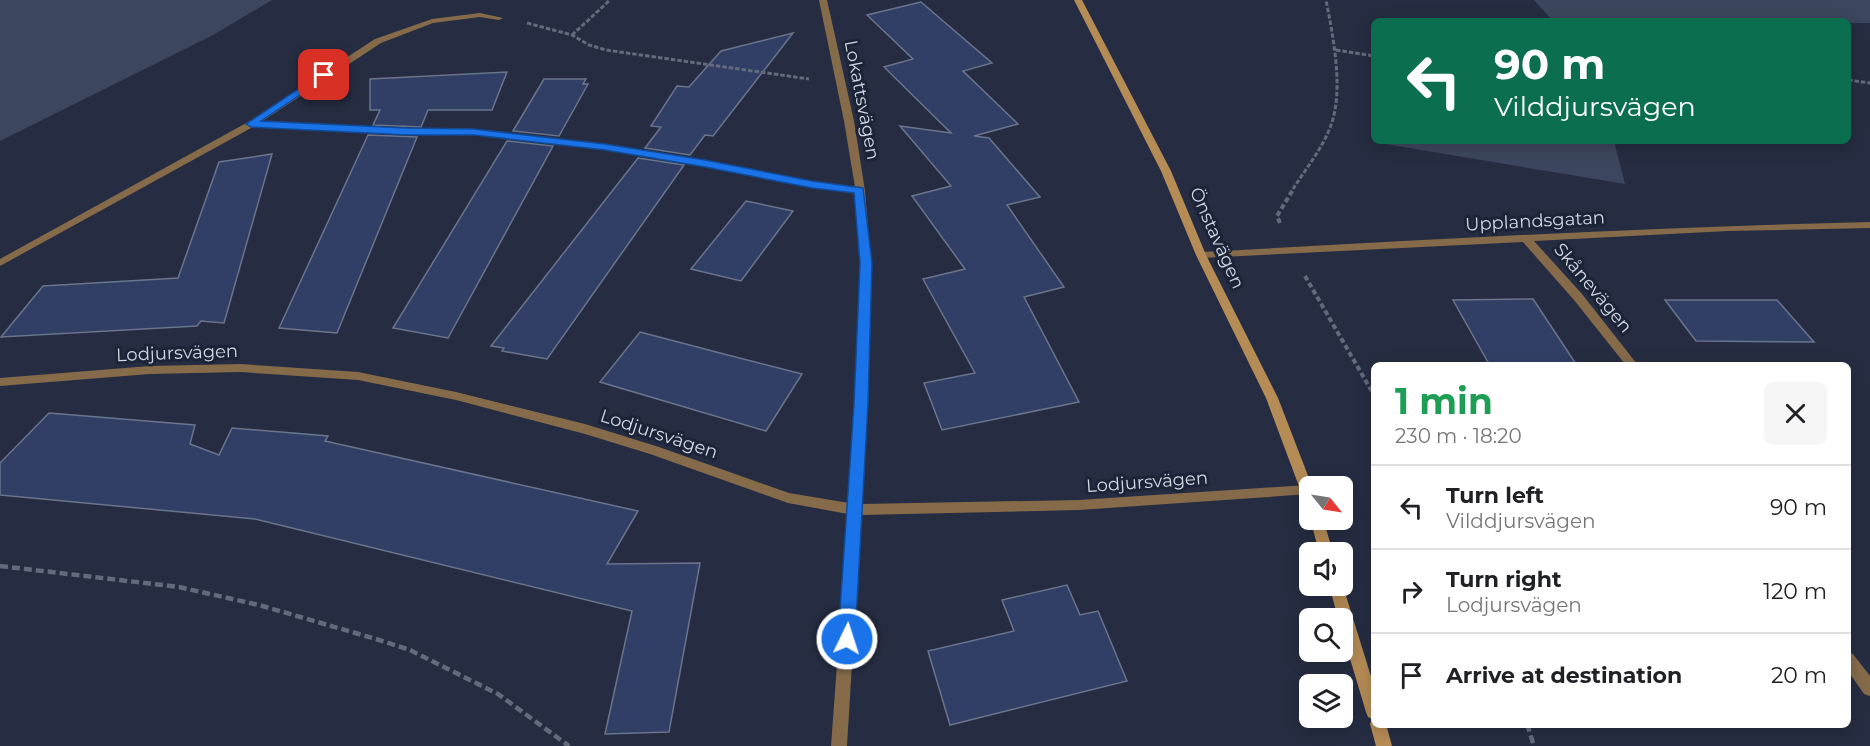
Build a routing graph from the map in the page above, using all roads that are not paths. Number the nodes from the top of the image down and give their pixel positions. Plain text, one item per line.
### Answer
1 (823, 0) edge
2 (1078, 0) edge
3 (499, 18) road end
4 (251, 124) junction
5 (860, 191) junction
6 (1870, 225) edge
7 (1524, 237) junction
8 (1201, 255) junction
9 (0, 263) edge
10 (1629, 362) edge
11 (0, 382) edge
12 (1301, 476) edge
13 (1299, 494) edge
14 (855, 510) junction
15 (1339, 596) edge
16 (1851, 663) edge
17 (1870, 689) edge
18 (1371, 702) edge
19 (1379, 728) edge
20 (839, 746) edge
21 (1384, 746) edge

1 - 5 street, Lokattsvägen
2 - 8 street, Önstavägen
3 - 4 street
4 - 5 street
4 - 9 street
5 - 14 street, Lokattsvägen
6 - 7 street, Upplandsgatan
7 - 8 street, Upplandsgatan
7 - 10 street, Skånevägen
8 - 12 street, Önstavägen
11 - 14 street, Lodjursvägen
13 - 14 street, Lodjursvägen
14 - 20 street, Lokattsvägen
15 - 18 street
16 - 17 street
19 - 21 street

